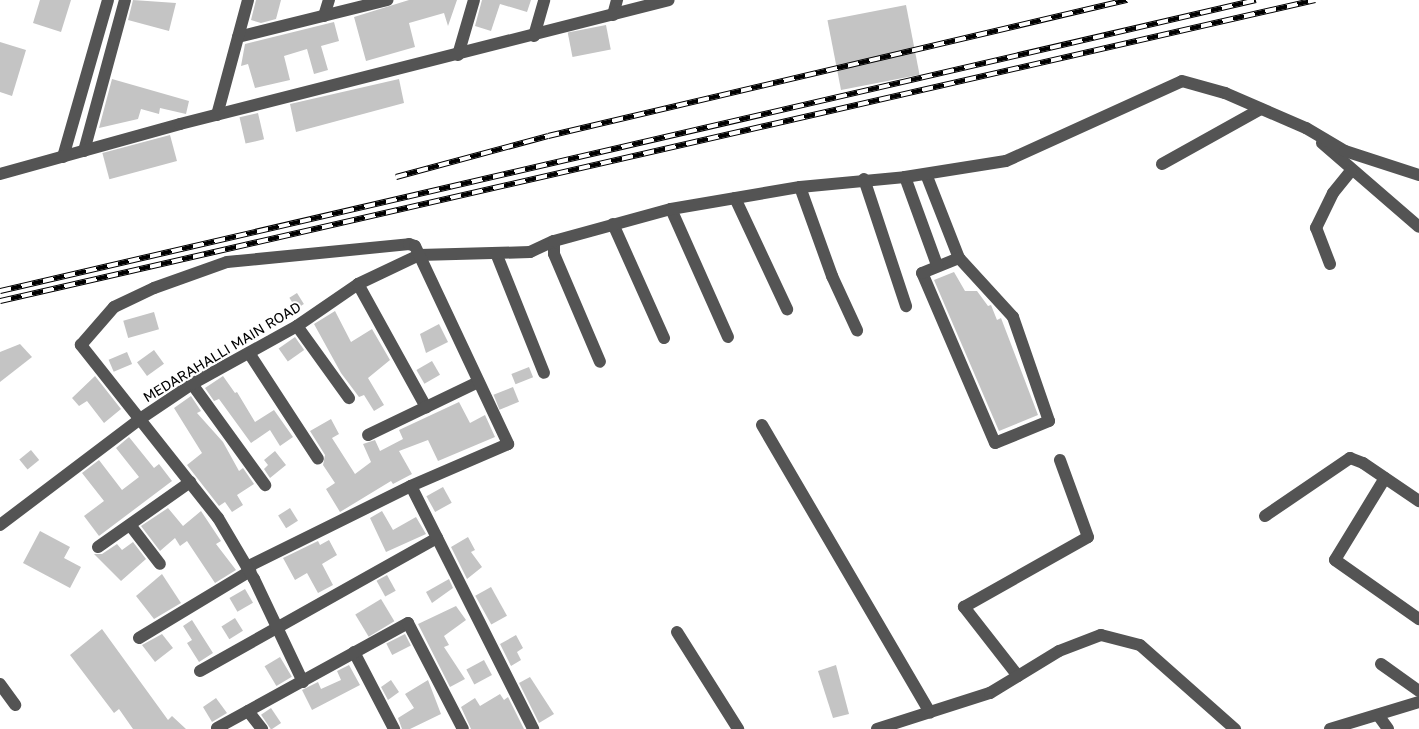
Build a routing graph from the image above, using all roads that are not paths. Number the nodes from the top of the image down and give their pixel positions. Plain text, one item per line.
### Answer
1 (108, 0) edge
2 (125, 0) edge
3 (248, 0) edge
4 (329, 0) edge
5 (387, 0) edge
6 (474, 0) edge
7 (544, 0) edge
8 (617, 0) edge
9 (669, 0) edge
10 (613, 15) junction
11 (324, 16) junction
12 (534, 36) junction
13 (238, 37) junction
14 (458, 55) junction
15 (1261, 109) junction
16 (217, 115) junction
17 (1306, 128) junction
18 (84, 151) junction
19 (63, 157) junction
20 (1162, 164) dead end
21 (1352, 171) junction
22 (0, 174) edge
23 (926, 174) junction
24 (1419, 175) edge
25 (905, 177) junction
26 (864, 179) junction
27 (800, 187) junction
28 (735, 198) junction
29 (671, 209) junction
30 (613, 224) junction
31 (1419, 226) edge
32 (554, 241) junction
33 (496, 253) junction
34 (419, 255) junction
35 (959, 258) junction
36 (1330, 264) dead end
37 (937, 265) junction
38 (358, 284) junction
39 (906, 306) dead end
40 (787, 309) dead end
41 (297, 326) junction
42 (857, 330) dead end
43 (728, 336) dead end
44 (664, 338) dead end
45 (249, 353) junction
46 (600, 362) dead end
47 (544, 373) dead end
48 (478, 382) junction
49 (192, 384) junction
50 (349, 398) dead end
51 (426, 407) junction
52 (140, 419) junction
53 (762, 425) dead end
54 (368, 435) dead end
55 (318, 459) dead end
56 (1060, 460) dead end
57 (1385, 478) junction
58 (190, 482) junction
59 (265, 485) dead end
60 (411, 486) junction
61 (1419, 501) edge
62 (1265, 516) dead end
63 (0, 525) edge
64 (130, 525) junction
65 (437, 538) junction
66 (98, 547) dead end
67 (160, 564) dead end
68 (248, 569) junction
69 (1419, 619) edge
70 (278, 628) junction
71 (677, 632) dead end
72 (139, 638) dead end
73 (354, 652) junction
74 (1381, 664) dead end
75 (200, 671) dead end
76 (1018, 676) junction
77 (303, 682) junction
78 (0, 684) edge
79 (1419, 691) edge
80 (1419, 702) edge
81 (15, 705) dead end
82 (248, 711) junction
83 (930, 712) junction
84 (1378, 715) junction
85 (217, 728) edge
86 (262, 729) edge
87 (394, 729) edge
88 (462, 729) edge
89 (533, 729) edge
90 (738, 729) edge
91 (877, 729) edge
92 (1234, 729) edge
93 (1330, 729) edge
94 (1388, 729) edge

1 - 19 street
2 - 18 street
3 - 13 street
4 - 11 street
5 - 11 street
6 - 14 street
7 - 12 street
8 - 10 street
9 - 10 street
10 - 12 street
11 - 13 street
12 - 14 street
13 - 16 street
14 - 16 street
15 - 17 street
15 - 20 street
15 - 23 street
16 - 18 street
17 - 21 street
17 - 24 street
18 - 19 street
19 - 22 street
21 - 31 street
21 - 36 street
23 - 25 street
23 - 35 street
25 - 26 street
25 - 37 street
26 - 27 street
26 - 39 street
27 - 28 street
27 - 42 street
28 - 29 street
28 - 40 street
29 - 30 street
29 - 43 street
30 - 32 street
30 - 44 street
32 - 33 street
32 - 46 street
33 - 34 street
33 - 47 street
34 - 38 street, MEDARAHALLI MAIN ROAD
34 - 48 street
34 - 52 street
35 - 37 street
35 - 37 street
38 - 41 street, MEDARAHALLI MAIN ROAD
38 - 51 street
41 - 45 street, MEDARAHALLI MAIN ROAD
41 - 50 street
45 - 49 street, MEDARAHALLI MAIN ROAD
45 - 55 street
48 - 51 street
48 - 60 street
49 - 52 street, MEDARAHALLI MAIN ROAD
49 - 59 street
51 - 54 street
52 - 58 street
52 - 63 street, MEDARAHALLI MAIN ROAD
53 - 83 street
56 - 76 street
57 - 61 street
57 - 62 street
57 - 69 street
58 - 64 street
58 - 68 street
60 - 65 street
60 - 68 street
64 - 66 street
64 - 67 street
65 - 70 street
65 - 89 street
68 - 70 street
68 - 72 street
70 - 75 street
70 - 77 street
71 - 90 street
73 - 77 street
73 - 87 street
73 - 88 street
74 - 79 street
76 - 83 street
76 - 92 street
77 - 82 street
78 - 81 street
80 - 84 street
82 - 85 street
82 - 86 street
83 - 91 street
84 - 93 street
84 - 94 street

